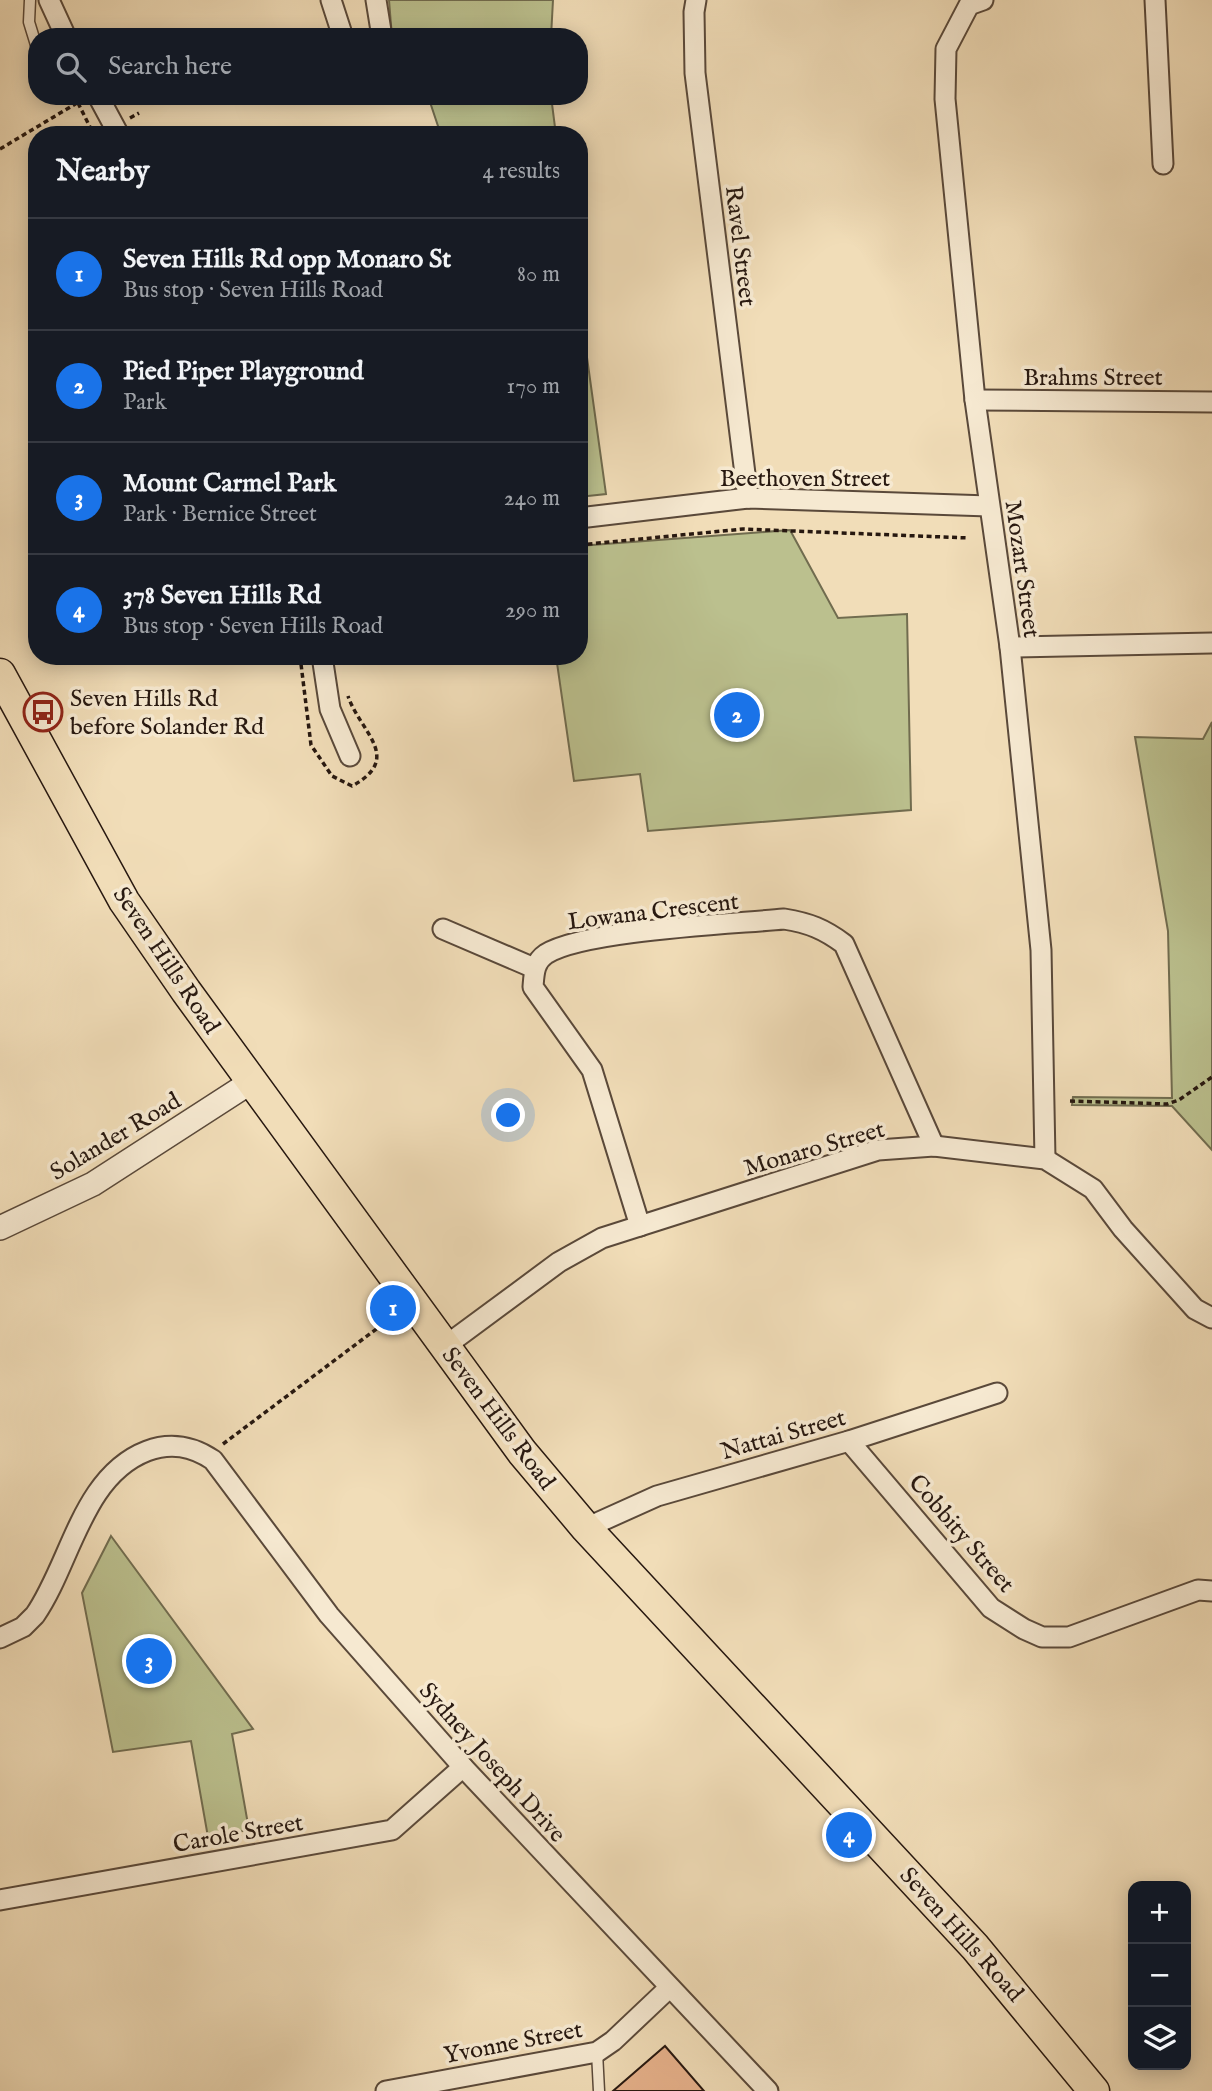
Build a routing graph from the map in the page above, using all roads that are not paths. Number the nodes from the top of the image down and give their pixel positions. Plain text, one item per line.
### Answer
1 (30, 0) edge
2 (50, 0) edge
3 (331, 0) edge
4 (376, 0) edge
5 (696, 0) edge
6 (983, 0) edge
7 (1155, 0) edge
8 (31, 28) edge
9 (62, 28) edge
10 (340, 28) edge
11 (381, 28) edge
12 (103, 105) edge
13 (114, 126) edge
14 (1163, 164) dead end
15 (975, 400) junction
16 (1212, 402) edge
17 (748, 498) junction
18 (989, 506) junction
19 (588, 517) edge
20 (1212, 643) edge
21 (1010, 647) junction
22 (323, 665) edge
23 (0, 674) edge
24 (349, 757) dead end
25 (443, 929) dead end
26 (534, 968) junction
27 (251, 1082) junction
28 (934, 1146) junction
29 (1045, 1159) junction
30 (640, 1226) junction
31 (0, 1227) edge
32 (1212, 1318) edge
33 (444, 1347) junction
34 (997, 1393) dead end
35 (849, 1441) junction
36 (586, 1528) junction
37 (1212, 1591) edge
38 (0, 1638) edge
39 (463, 1768) junction
40 (0, 1900) edge
41 (669, 1988) junction
42 (597, 2052) junction
43 (386, 2091) edge
44 (599, 2091) edge
45 (768, 2091) edge
46 (1094, 2091) edge

1 - 8 lane
2 - 9 street
3 - 10 street
4 - 11 street
5 - 17 street, Ravel Street
6 - 15 street, Mozart Street
7 - 14 street
12 - 13 street
15 - 16 street, Brahms Street
15 - 18 street, Mozart Street
17 - 18 street, Beethoven Street
17 - 19 street, Beethoven Street
18 - 21 street, Mozart Street
20 - 21 street
21 - 29 street, Mozart Street
22 - 24 street
23 - 27 main road, Seven Hills Road
25 - 26 street
26 - 28 street, Lowana Crescent
26 - 30 street
27 - 31 street, Solander Road
27 - 33 main road, Seven Hills Road
28 - 29 street, Monaro Street
28 - 30 street, Monaro Street
29 - 32 street, Monaro Street
30 - 33 street, Monaro Street
33 - 36 main road, Seven Hills Road
34 - 35 street, Nattai Street
35 - 36 street, Nattai Street
35 - 37 street, Cobbity Street
36 - 46 main road, Seven Hills Road
38 - 39 street, Sydney Joseph Drive
39 - 40 street, Carole Street
39 - 41 street, Sydney Joseph Drive
41 - 42 street, Yvonne Street
41 - 45 street, Sydney Joseph Drive
42 - 43 street, Yvonne Street
42 - 44 lane

